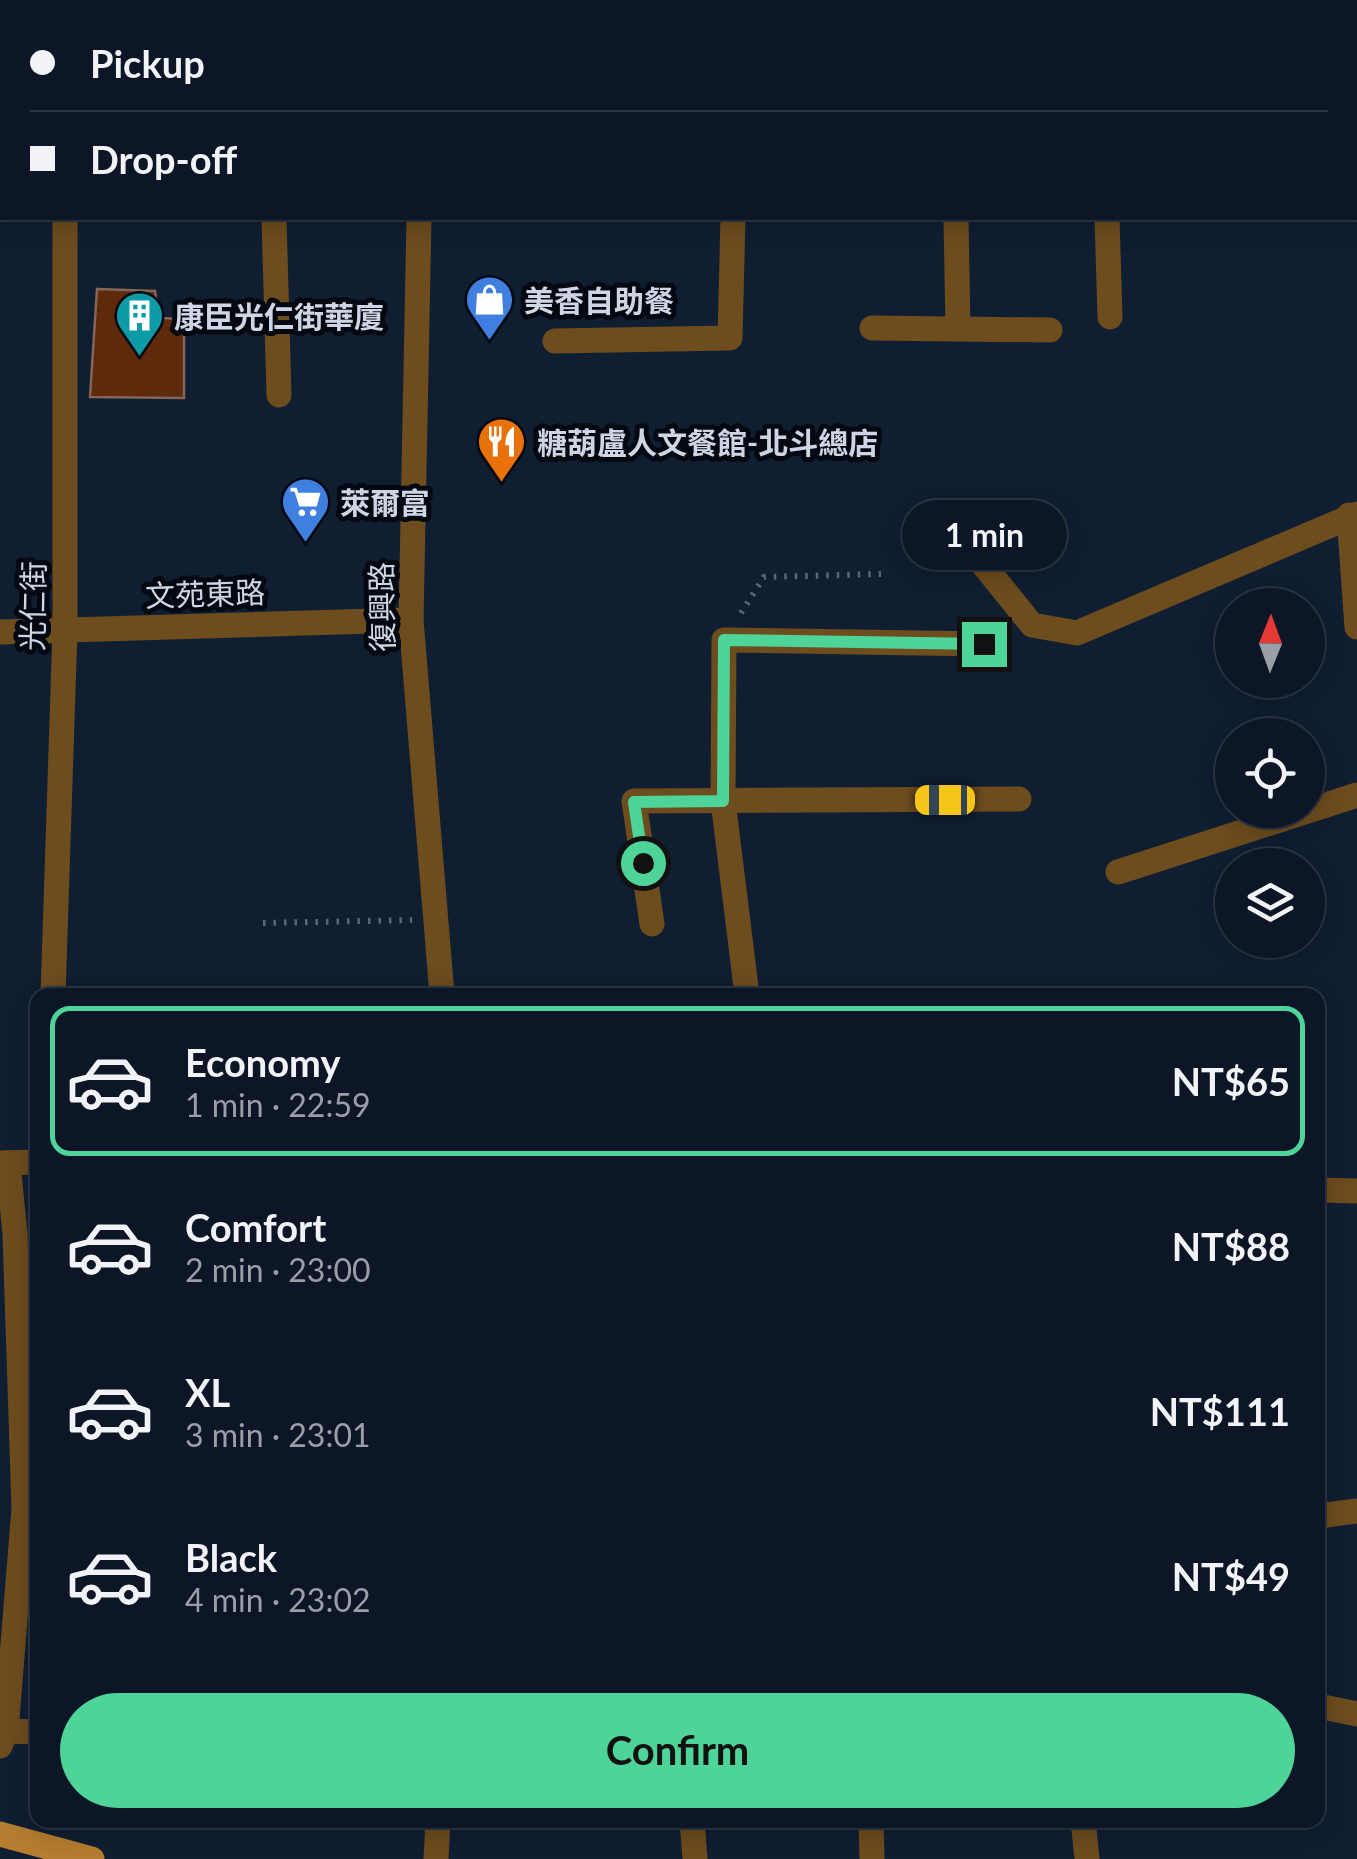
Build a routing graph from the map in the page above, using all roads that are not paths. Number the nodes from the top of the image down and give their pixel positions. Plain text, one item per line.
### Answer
1 (65, 220) edge
2 (274, 220) edge
3 (418, 220) edge
4 (733, 220) edge
5 (956, 220) edge
6 (1107, 220) edge
7 (1110, 317) dead end
8 (872, 328) dead end
9 (958, 330) junction
10 (1050, 330) dead end
11 (555, 341) dead end
12 (279, 395) dead end
13 (1353, 514) edge
14 (960, 536) dead end
15 (411, 620) junction
16 (1357, 627) edge
17 (65, 630) junction
18 (0, 632) edge
19 (984, 644) dead end
20 (1357, 795) edge
21 (1019, 799) dead end
22 (723, 801) junction
23 (1118, 872) dead end
24 (652, 924) dead end
25 (53, 988) edge
26 (441, 988) edge
27 (746, 988) edge
28 (30, 1162) edge
29 (4, 1163) edge
30 (1325, 1190) edge
31 (1357, 1191) edge
32 (30, 1491) edge
33 (1357, 1511) edge
34 (1325, 1515) edge
35 (30, 1517) edge
36 (1325, 1707) edge
37 (1357, 1714) edge
38 (30, 1734) edge
39 (3, 1739) edge
40 (437, 1828) edge
41 (693, 1828) edge
42 (871, 1828) edge
43 (1084, 1828) edge
44 (0, 1834) edge
45 (435, 1858) edge
46 (92, 1859) edge
47 (695, 1859) edge
48 (872, 1859) edge
49 (1088, 1859) edge

1 - 17 street, 光仁街
2 - 12 street
3 - 15 street, 復興路
4 - 11 street
5 - 9 street
6 - 7 street
8 - 9 street
9 - 10 street
13 - 14 street
13 - 16 street
15 - 17 street, 文苑東路
15 - 26 street, 復興路
17 - 18 street, 文苑東路
17 - 25 street, 光仁街
19 - 22 street
20 - 23 street
21 - 22 street
22 - 24 street
22 - 27 street
28 - 29 street
29 - 32 street
30 - 31 street
33 - 34 street
35 - 39 street
36 - 37 street
38 - 39 street
40 - 45 street
41 - 47 street
42 - 48 street
43 - 49 street
44 - 46 main road

